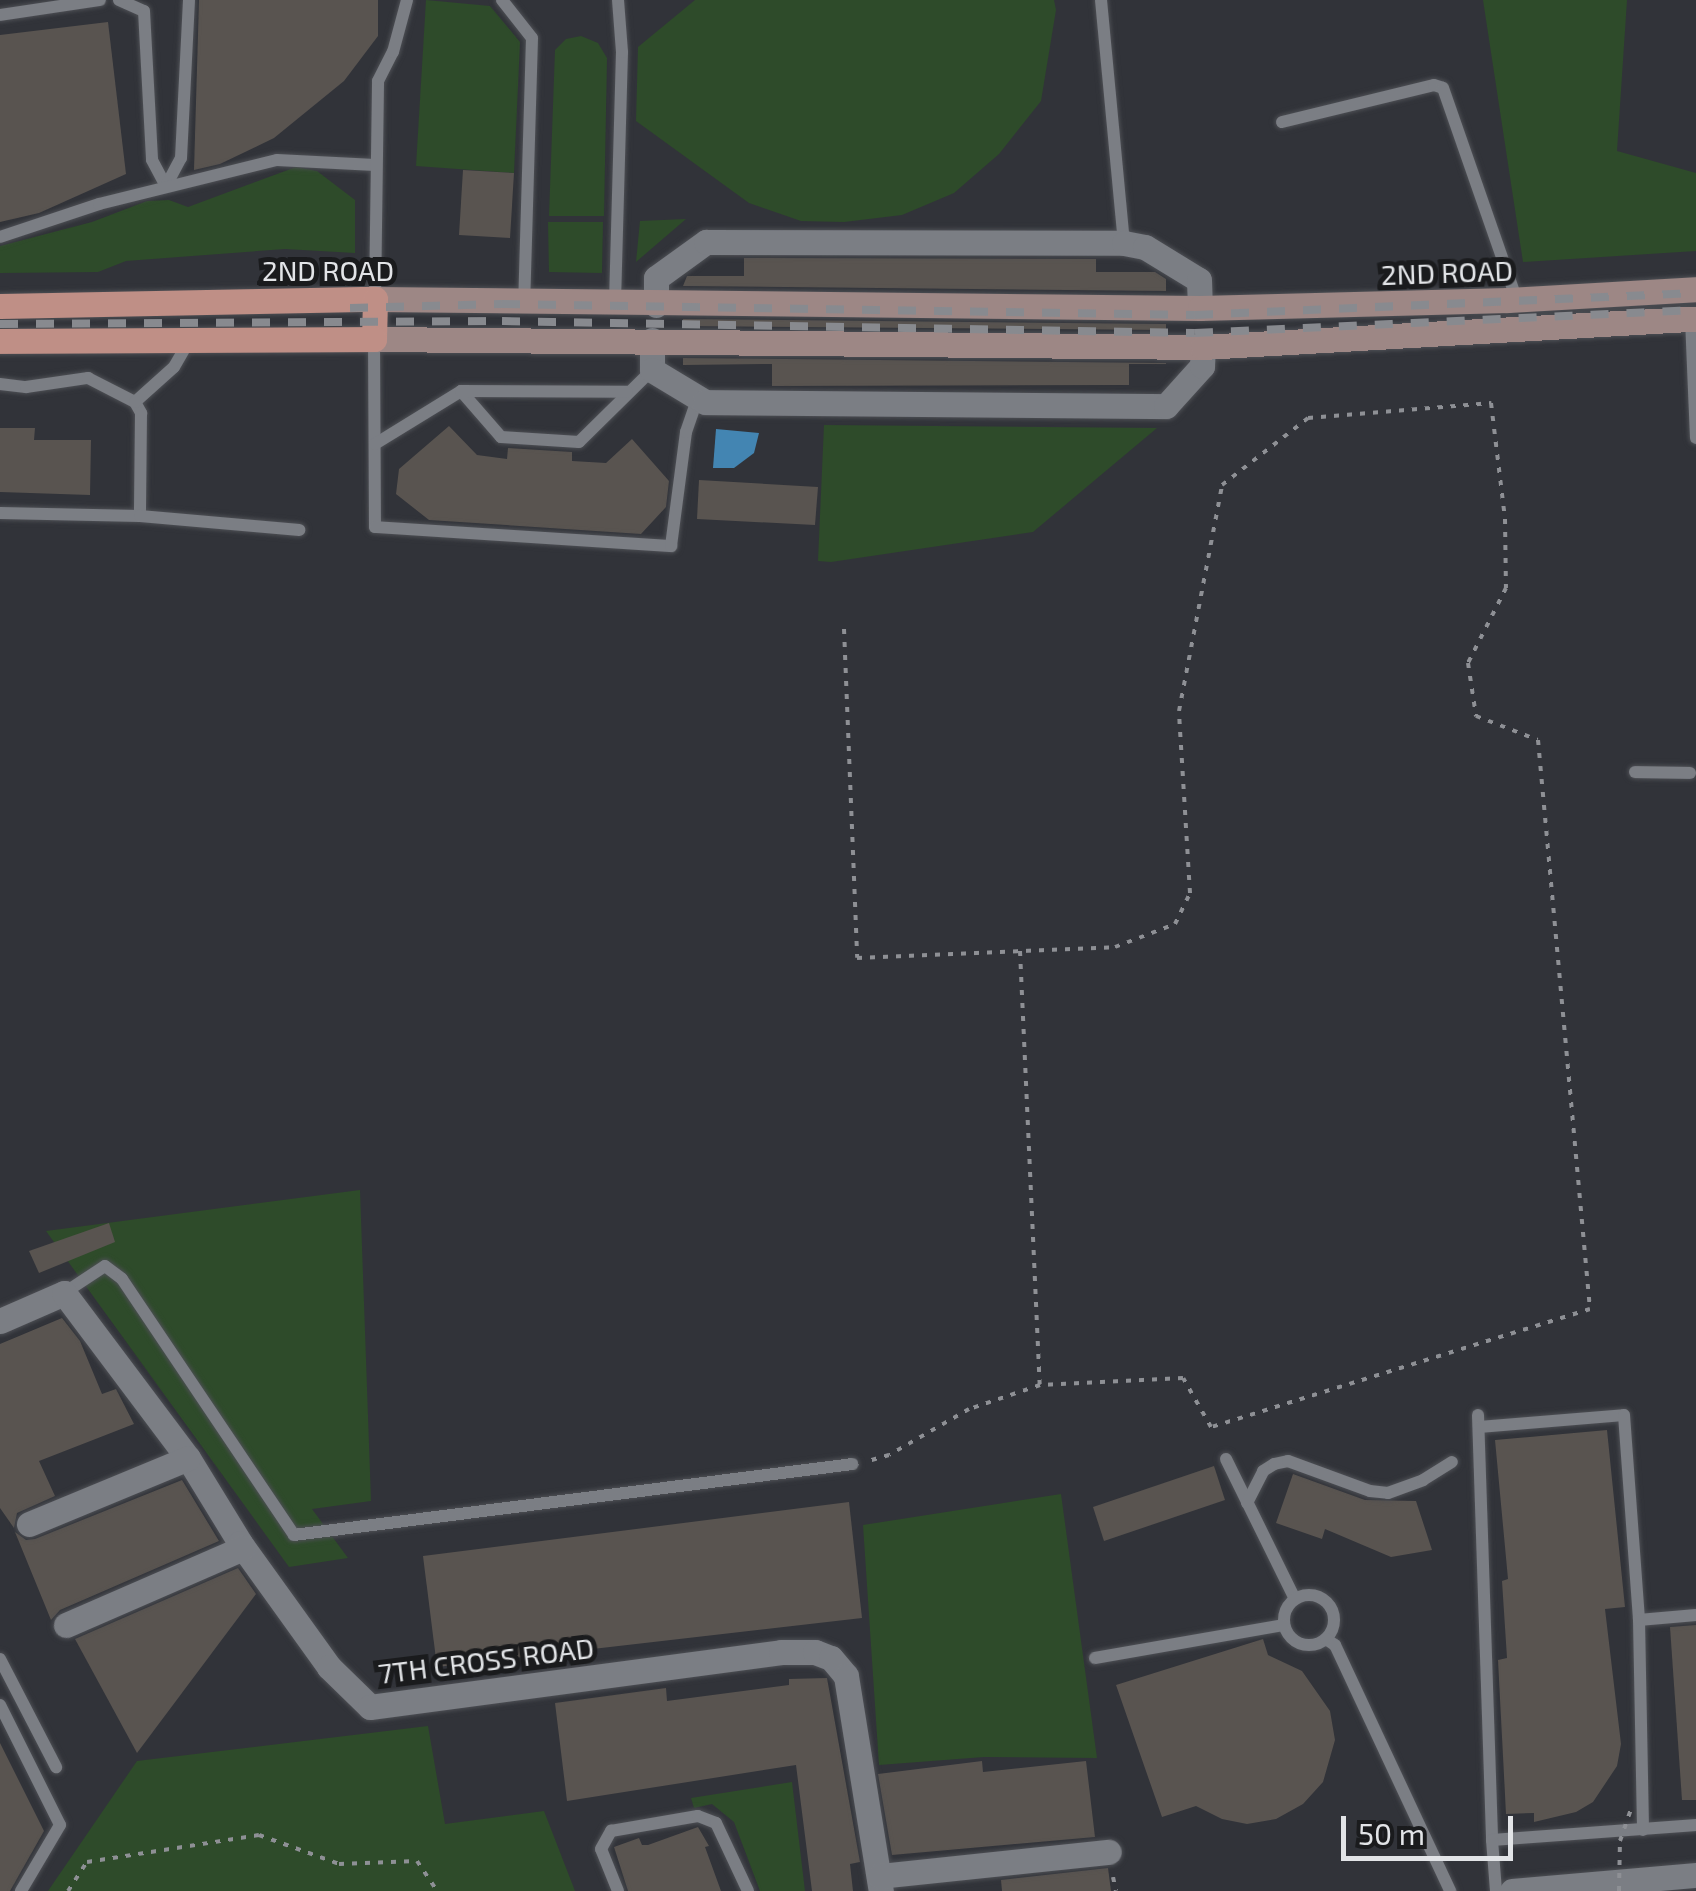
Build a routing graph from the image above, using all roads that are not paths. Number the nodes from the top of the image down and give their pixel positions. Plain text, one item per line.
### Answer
1 (100, 0) edge
2 (118, 0) edge
3 (188, 0) edge
4 (406, 0) edge
5 (502, 0) edge
6 (618, 0) edge
7 (1101, 0) edge
8 (0, 15) edge
9 (1282, 122) dead end
10 (375, 165) junction
11 (166, 186) junction
12 (0, 237) edge
13 (1124, 243) junction
14 (1696, 289) edge
15 (375, 300) junction
16 (1518, 300) junction
17 (524, 301) junction
18 (615, 304) junction
19 (656, 305) junction
20 (0, 306) edge
21 (1200, 308) junction
22 (1694, 319) edge
23 (192, 337) junction
24 (374, 338) junction
25 (652, 340) junction
26 (0, 341) edge
27 (1203, 347) junction
28 (652, 370) junction
29 (0, 384) edge
30 (462, 392) junction
31 (627, 392) junction
32 (698, 398) junction
33 (135, 402) junction
34 (1696, 438) edge
35 (375, 444) junction
36 (0, 514) edge
37 (140, 516) junction
38 (299, 530) dead end
39 (1635, 772) dead end
40 (1690, 773) dead end
41 (64, 1292) junction
42 (0, 1320) edge
43 (188, 1458) junction
44 (1226, 1459) dead end
45 (1452, 1462) dead end
46 (853, 1464) road end
47 (1247, 1503) junction
48 (29, 1524) dead end
49 (243, 1548) junction
50 (1294, 1599) junction
51 (1696, 1615) edge
52 (1639, 1620) junction
53 (66, 1625) dead end
54 (1284, 1625) junction
55 (1326, 1639) junction
56 (1095, 1658) dead end
57 (0, 1659) edge
58 (0, 1705) edge
59 (56, 1767) dead end
60 (1696, 1825) edge
61 (1643, 1830) junction
62 (1492, 1840) junction
63 (1109, 1852) dead end
64 (1696, 1874) edge
65 (880, 1884) edge
66 (21, 1891) edge
67 (618, 1891) edge
68 (748, 1891) edge
69 (1450, 1891) edge
70 (1496, 1891) edge
71 (1512, 1891) edge

1 - 8 lane
2 - 11 lane
3 - 11 lane
4 - 10 lane
5 - 17 lane
6 - 18 lane
7 - 13 lane
9 - 16 lane
10 - 11 lane
10 - 15 lane
11 - 12 lane
13 - 19 street
13 - 21 street
14 - 16 main road, 2ND ROAD
15 - 17 main road, 2ND ROAD
15 - 20 main road, 2ND ROAD
15 - 24 main road
16 - 21 main road, 2ND ROAD
17 - 18 main road, 2ND ROAD
18 - 19 main road, 2ND ROAD
19 - 21 main road, 2ND ROAD
22 - 27 main road
22 - 34 lane
23 - 24 main road
23 - 26 main road
23 - 33 lane
24 - 25 main road
24 - 35 lane
25 - 27 main road
25 - 28 street
27 - 32 street
28 - 31 lane
28 - 32 street
29 - 33 lane
30 - 31 lane
30 - 31 lane
30 - 35 lane
32 - 35 lane
33 - 37 lane
36 - 37 lane
37 - 38 lane
39 - 40 lane
41 - 42 street
41 - 43 street, 7TH CROSS ROAD
41 - 46 lane
43 - 48 street
43 - 49 street, 7TH CROSS ROAD
44 - 47 lane
45 - 47 lane
47 - 50 lane
49 - 53 street
49 - 65 street, 7TH CROSS ROAD
50 - 54 lane
50 - 55 lane
51 - 52 lane
52 - 61 lane
52 - 62 lane
54 - 55 lane
54 - 56 lane
55 - 69 lane
57 - 59 lane
58 - 66 lane
60 - 61 lane
61 - 62 lane
62 - 70 lane
63 - 65 street
64 - 71 street
67 - 68 lane

